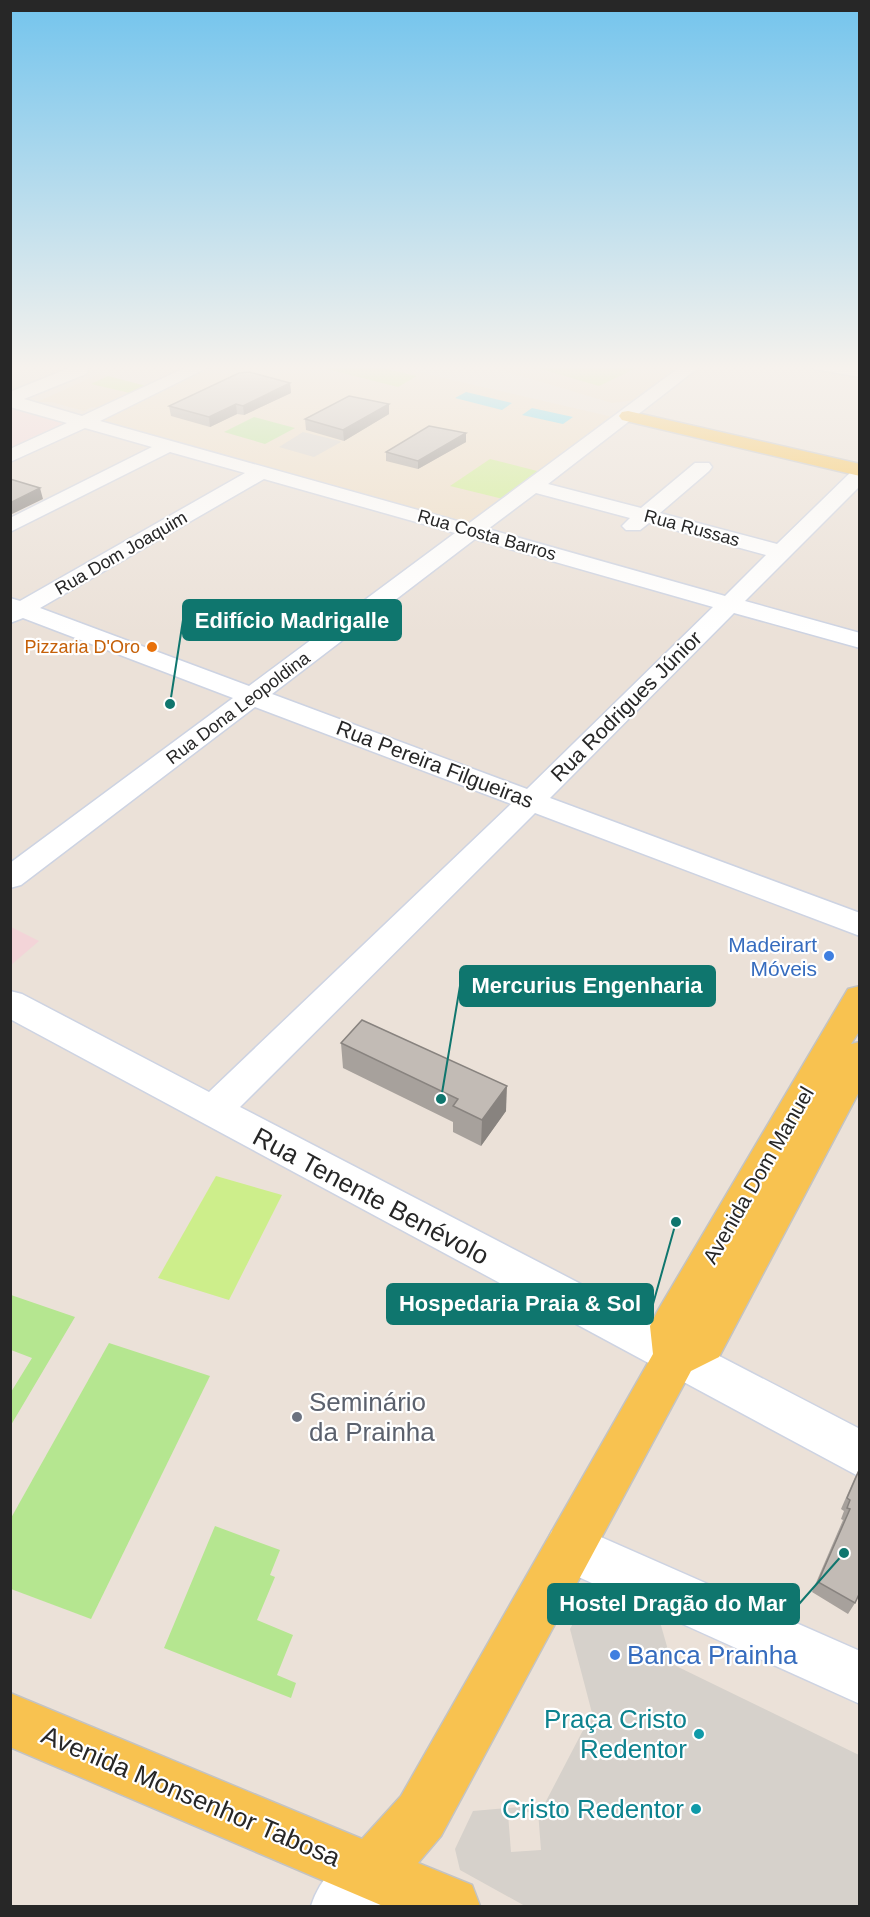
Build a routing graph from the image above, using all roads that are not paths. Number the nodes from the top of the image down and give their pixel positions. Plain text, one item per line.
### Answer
1 (153, 453) edge
2 (200, 453) edge
3 (577, 453) edge
4 (783, 453) edge
5 (702, 467) dead end
6 (263, 471) junction
7 (860, 472) edge
8 (533, 486) junction
9 (645, 516) junction
10 (10, 526) edge
11 (476, 531) junction
12 (624, 533) dead end
13 (781, 552) junction
14 (727, 604) junction
15 (14, 610) edge
16 (860, 641) edge
17 (255, 696) junction
18 (531, 801) junction
19 (10, 878) edge
20 (860, 925) edge
21 (860, 998) edge
22 (10, 1003) edge
23 (860, 1055) edge
24 (212, 1112) junction
25 (675, 1357) junction
26 (860, 1454) edge
27 (569, 1548) junction
28 (860, 1678) edge
29 (10, 1720) edge
30 (395, 1896) edge

1 - 10 street
2 - 6 street, Rua Costa Barros
3 - 8 street, Rua Dona Leopoldina
4 - 7 main road
5 - 9 street
6 - 11 street, Rua Costa Barros
6 - 15 street, Rua Dom Joaquim
7 - 13 street, Rua Rodrigues Júnior
8 - 9 street, Rua Russas
8 - 11 street, Rua Dona Leopoldina
9 - 12 street
9 - 13 street, Rua Russas
11 - 14 street, Rua Costa Barros
11 - 17 street, Rua Dona Leopoldina
13 - 14 street, Rua Rodrigues Júnior
14 - 16 street, Rua Costa Barros
14 - 18 street, Rua Rodrigues Júnior
15 - 17 street, Rua Pereira Filgueiras
17 - 18 street, Rua Pereira Filgueiras
17 - 19 street, Rua Dona Leopoldina
18 - 20 street, Rua Pereira Filgueiras
18 - 24 street, Rua Rodrigues Júnior
21 - 25 main road, Avenida Dom Manuel
22 - 24 street, Rua Tenente Benévolo
23 - 25 main road, Avenida Dom Manuel
24 - 25 street, Rua Tenente Benévolo
25 - 26 street, Rua Tenente Benévolo
25 - 27 main road
27 - 28 street
27 - 30 main road
29 - 30 main road, Avenida Monsenhor Tabosa

